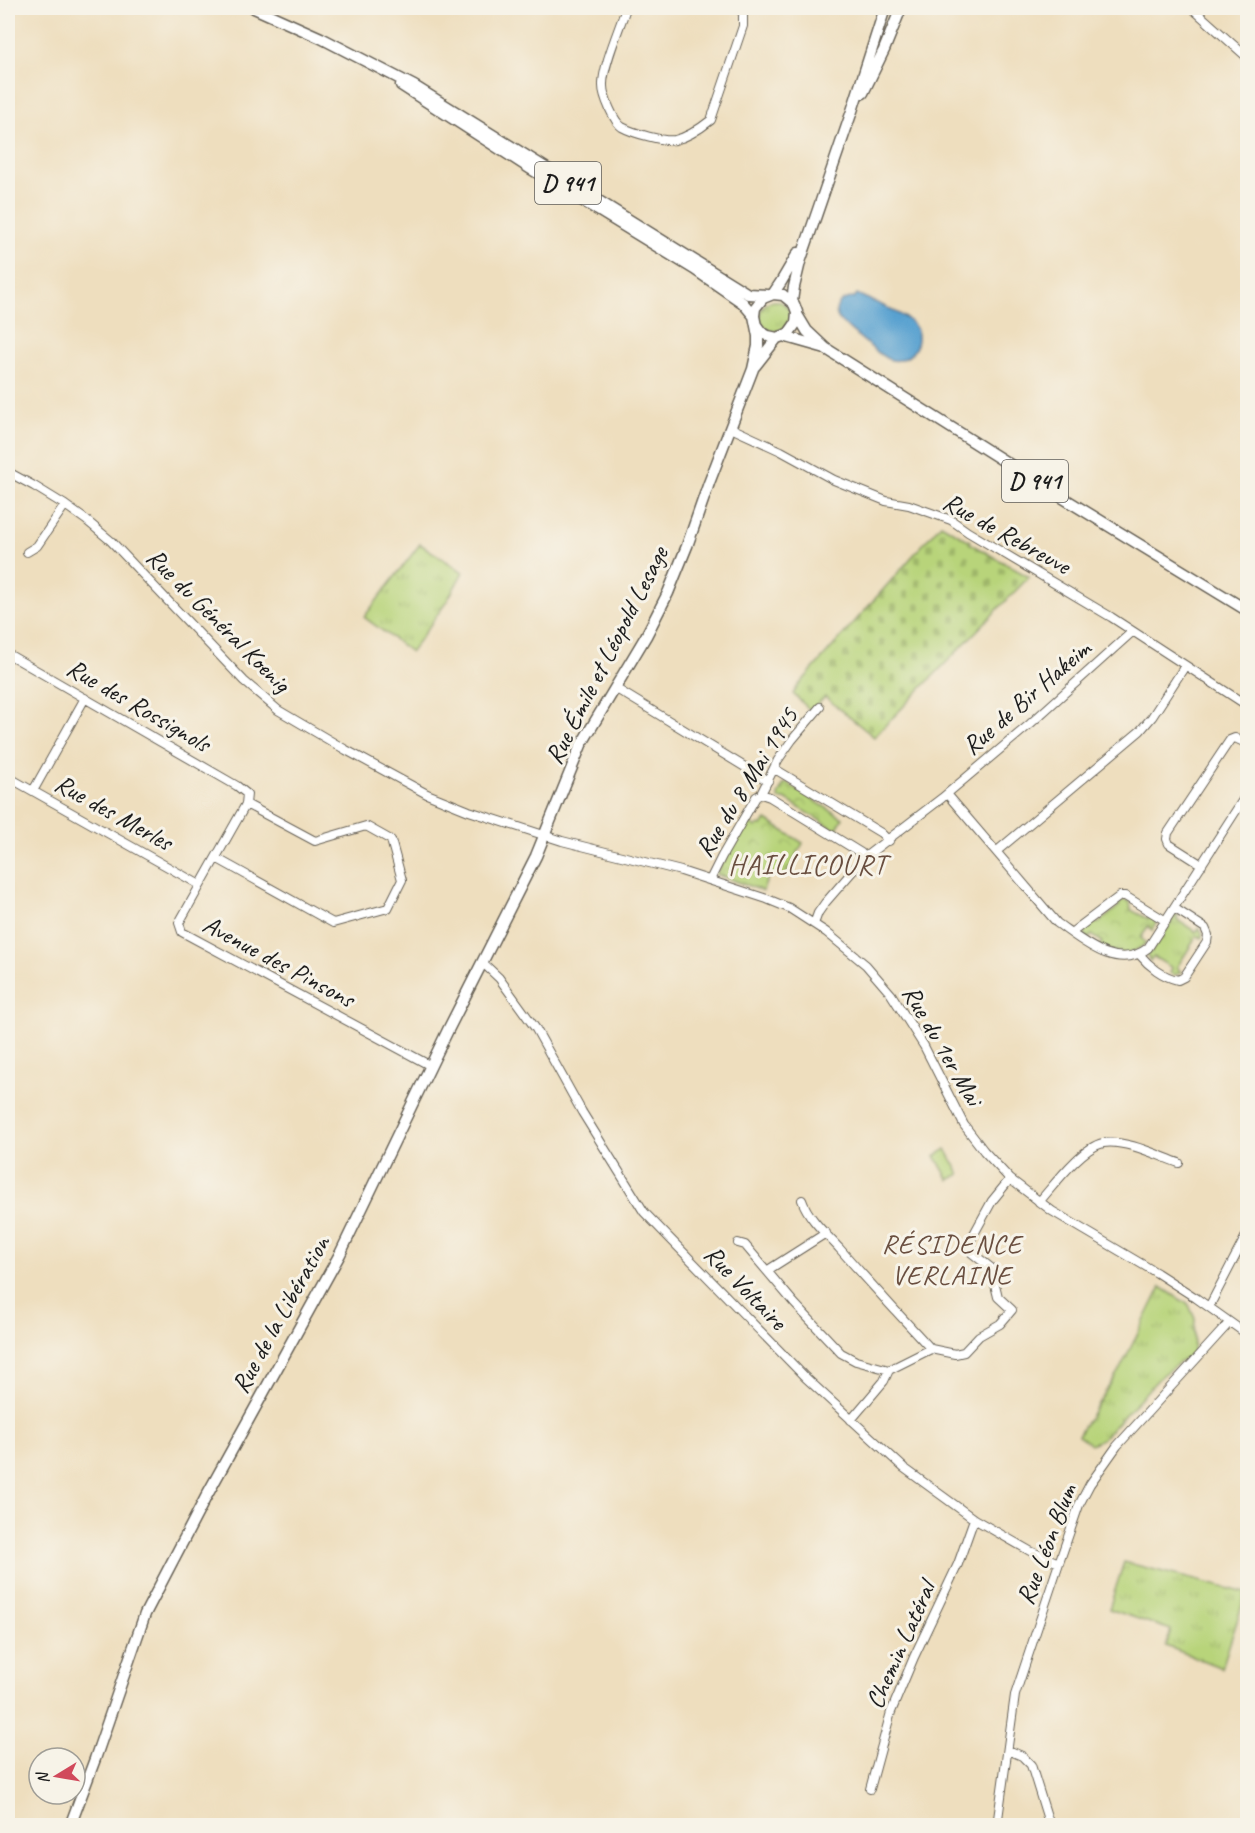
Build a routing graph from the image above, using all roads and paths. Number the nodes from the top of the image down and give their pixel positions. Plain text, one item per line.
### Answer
1 (254, 8) edge
2 (626, 8) edge
3 (739, 8) edge
4 (885, 8) edge
5 (901, 8) edge
6 (1192, 8) edge
7 (1248, 58) edge
8 (371, 64) junction
9 (852, 111) junction
10 (811, 229) junction
11 (770, 295) junction
12 (792, 301) junction
13 (798, 316) junction
14 (755, 321) junction
15 (780, 337) junction
16 (825, 348) junction
17 (753, 369) junction
18 (731, 428) junction
19 (8, 472) edge
20 (64, 505) junction
21 (27, 552) dead end
22 (1248, 611) edge
23 (1132, 632) junction
24 (8, 654) edge
25 (1185, 666) junction
26 (615, 688) junction
27 (85, 698) junction
28 (1248, 706) edge
29 (820, 707) dead end
30 (1248, 744) edge
31 (775, 769) junction
32 (8, 777) edge
33 (768, 781) junction
34 (33, 791) junction
35 (1248, 792) edge
36 (761, 794) junction
37 (947, 794) junction
38 (247, 799) junction
39 (545, 835) junction
40 (889, 841) junction
41 (997, 851) junction
42 (865, 857) junction
43 (216, 858) junction
44 (1202, 865) junction
45 (710, 880) junction
46 (200, 885) junction
47 (1174, 908) junction
48 (1166, 921) junction
49 (814, 924) junction
50 (1071, 933) junction
51 (1140, 955) junction
52 (483, 963) junction
53 (431, 1066) junction
54 (1179, 1163) dead end
55 (1010, 1179) junction
56 (802, 1200) dead end
57 (1039, 1202) junction
58 (1248, 1232) edge
59 (826, 1233) junction
60 (738, 1243) dead end
61 (768, 1270) junction
62 (1209, 1307) junction
63 (1229, 1323) junction
64 (1248, 1335) edge
65 (931, 1349) junction
66 (889, 1370) junction
67 (851, 1420) junction
68 (974, 1519) junction
69 (1059, 1563) junction
70 (1008, 1749) junction
71 (870, 1789) dead end
72 (71, 1823) edge
73 (997, 1826) edge
74 (1050, 1826) edge

1 - 8 main road, D 941
2 - 3 street
4 - 9 main road
5 - 9 main road
6 - 7 street
8 - 11 main road, D 941
8 - 14 main road, D 941
9 - 10 main road
10 - 11 main road
10 - 12 main road
11 - 12 main road
11 - 14 main road
12 - 13 main road
13 - 15 main road
13 - 16 main road, D 941
14 - 15 main road
14 - 17 main road
15 - 16 main road, D 941
15 - 17 main road
16 - 22 main road, D 941
17 - 18 main road, Rue Émile et Léopold Lesage
18 - 23 street, Rue de Rebreuve
18 - 26 main road, Rue Émile et Léopold Lesage
19 - 20 street, Rue du Général Koenig
20 - 21 street
20 - 39 street, Rue du Général Koenig
23 - 25 street, Rue de Rebreuve
23 - 37 street, Rue de Bir Hakeim
24 - 27 street, Rue des Rossignols
25 - 28 street, Rue de Rebreuve
25 - 41 street
26 - 33 street
26 - 39 main road, Rue Émile et Léopold Lesage
27 - 34 street
27 - 38 street, Rue des Rossignols
29 - 31 street, Rue du 8 Mai 1945
30 - 44 street
31 - 33 street, Rue du 8 Mai 1945
31 - 40 street
32 - 34 street, Rue des Merles
33 - 36 street, Rue du 8 Mai 1945
34 - 46 street, Rue des Merles
35 - 44 street
36 - 42 street
36 - 45 street, Rue du 8 Mai 1945
37 - 40 street, Rue de Bir Hakeim
37 - 41 street
38 - 43 street, Avenue des Pinsons
38 - 43 street, Rue des Rossignols
39 - 45 street, Rue du 1er Mai
39 - 52 main road, Rue de la Libération
40 - 42 street, Rue de Bir Hakeim
41 - 50 street
42 - 49 street, Rue de Bir Hakeim
43 - 46 street, Avenue des Pinsons
44 - 47 street
45 - 49 street, Rue du 1er Mai
46 - 53 street, Avenue des Pinsons
47 - 48 street
47 - 51 street
48 - 50 street
48 - 51 street
49 - 55 street, Rue du 1er Mai
50 - 51 street
52 - 53 main road, Rue de la Libération
52 - 67 street, Rue Voltaire
53 - 72 main road, Rue de la Libération
54 - 57 street
55 - 57 street, Rue du 1er Mai
55 - 65 street
56 - 59 street
57 - 62 street, Rue du 1er Mai
58 - 62 street
59 - 61 street
59 - 65 street
60 - 61 street
61 - 66 street
62 - 63 street, Rue du 1er Mai
63 - 64 street, Rue du 1er Mai
63 - 69 street, Rue Léon Blum
65 - 66 street
66 - 67 street
67 - 68 street, Rue Voltaire
68 - 69 street, Rue Voltaire
68 - 71 street, Chemin Latéral
69 - 70 street, Rue Léon Blum
70 - 73 street, Rue Léon Blum
70 - 74 street

